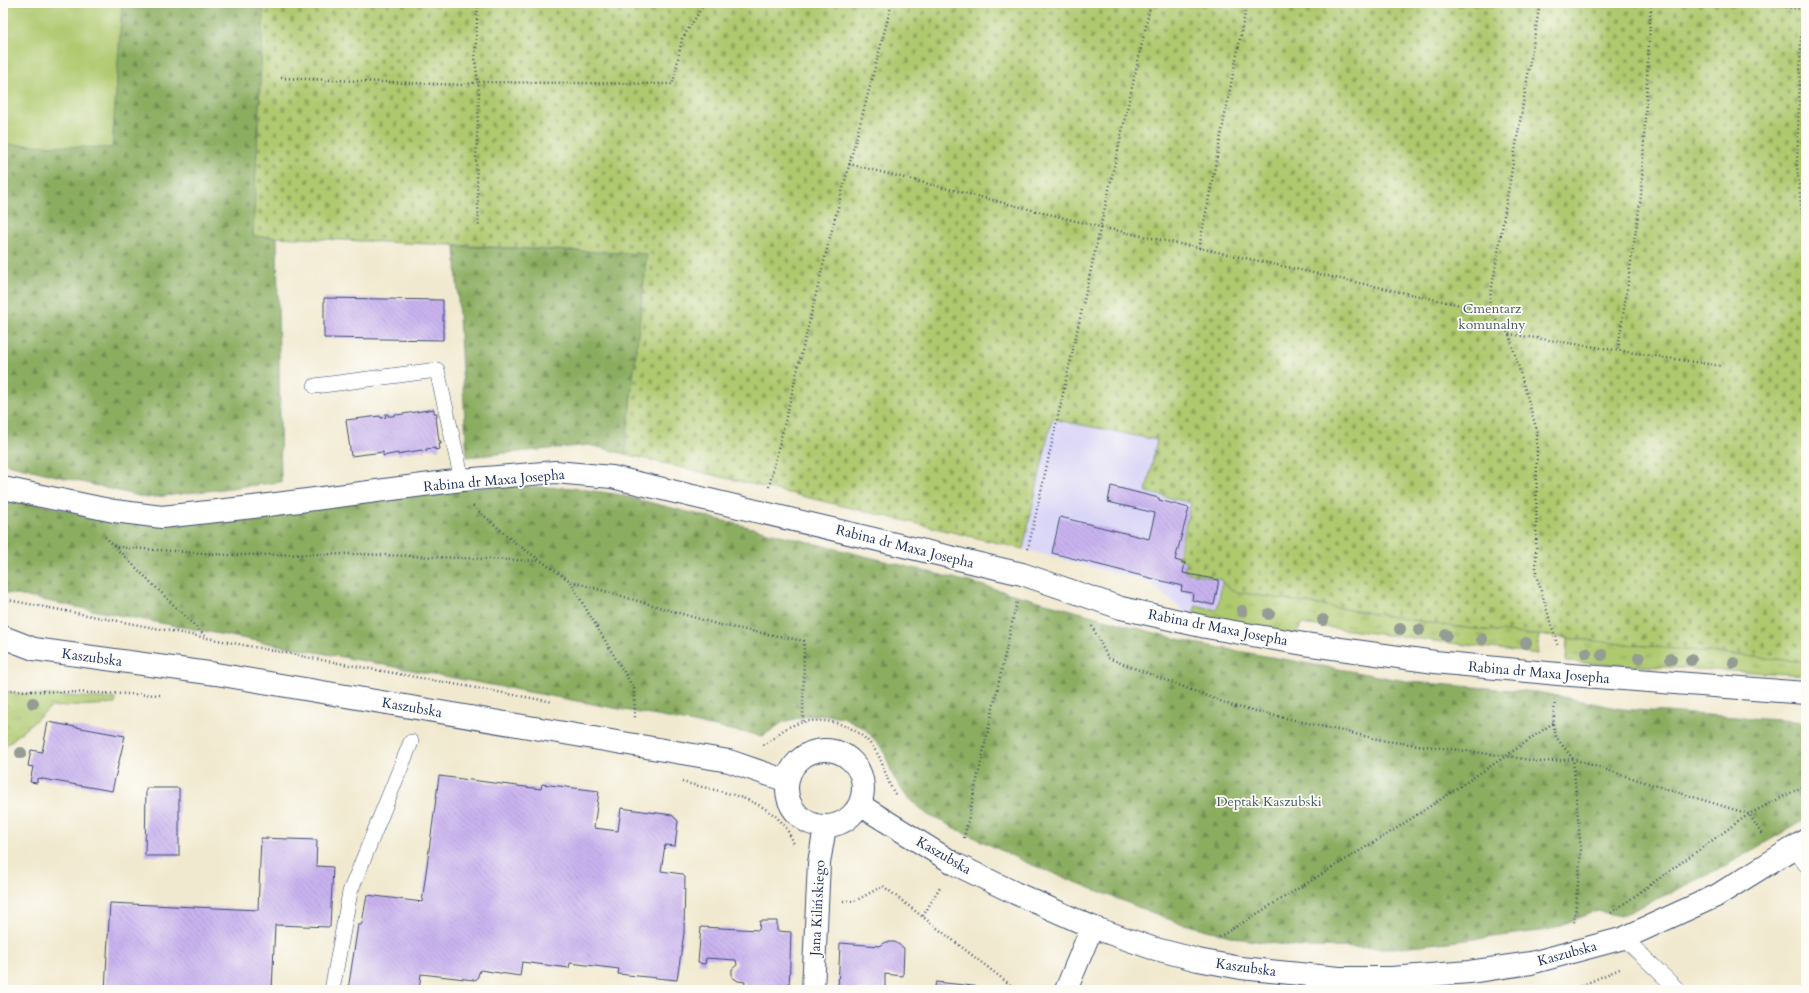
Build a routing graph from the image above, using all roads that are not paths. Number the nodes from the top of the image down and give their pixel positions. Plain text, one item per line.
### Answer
1 (315, 386) dead end
2 (462, 480) junction
3 (3, 488) edge
4 (3, 637) edge
5 (34, 649) junction
6 (3, 654) edge
7 (1806, 693) edge
8 (411, 742) dead end
9 (787, 781) junction
10 (860, 805) junction
11 (825, 827) junction
12 (1796, 853) edge
13 (1092, 926) junction
14 (1624, 938) junction
15 (332, 990) edge
16 (812, 990) edge
17 (1066, 990) edge
18 (1678, 990) edge

1 - 2 lane
2 - 3 street, Rabina dr Maxa Josepha
2 - 7 street, Rabina dr Maxa Josepha
4 - 5 street, Kaszubska
5 - 6 street, Kaszubska
5 - 9 street, Kaszubska
8 - 15 lane
9 - 10 street
9 - 11 street
10 - 11 street
10 - 13 street, Kaszubska
11 - 16 street, Jana Kilińskiego
12 - 14 street, Kaszubska
13 - 14 street, Kaszubska
13 - 17 street
14 - 18 lane

